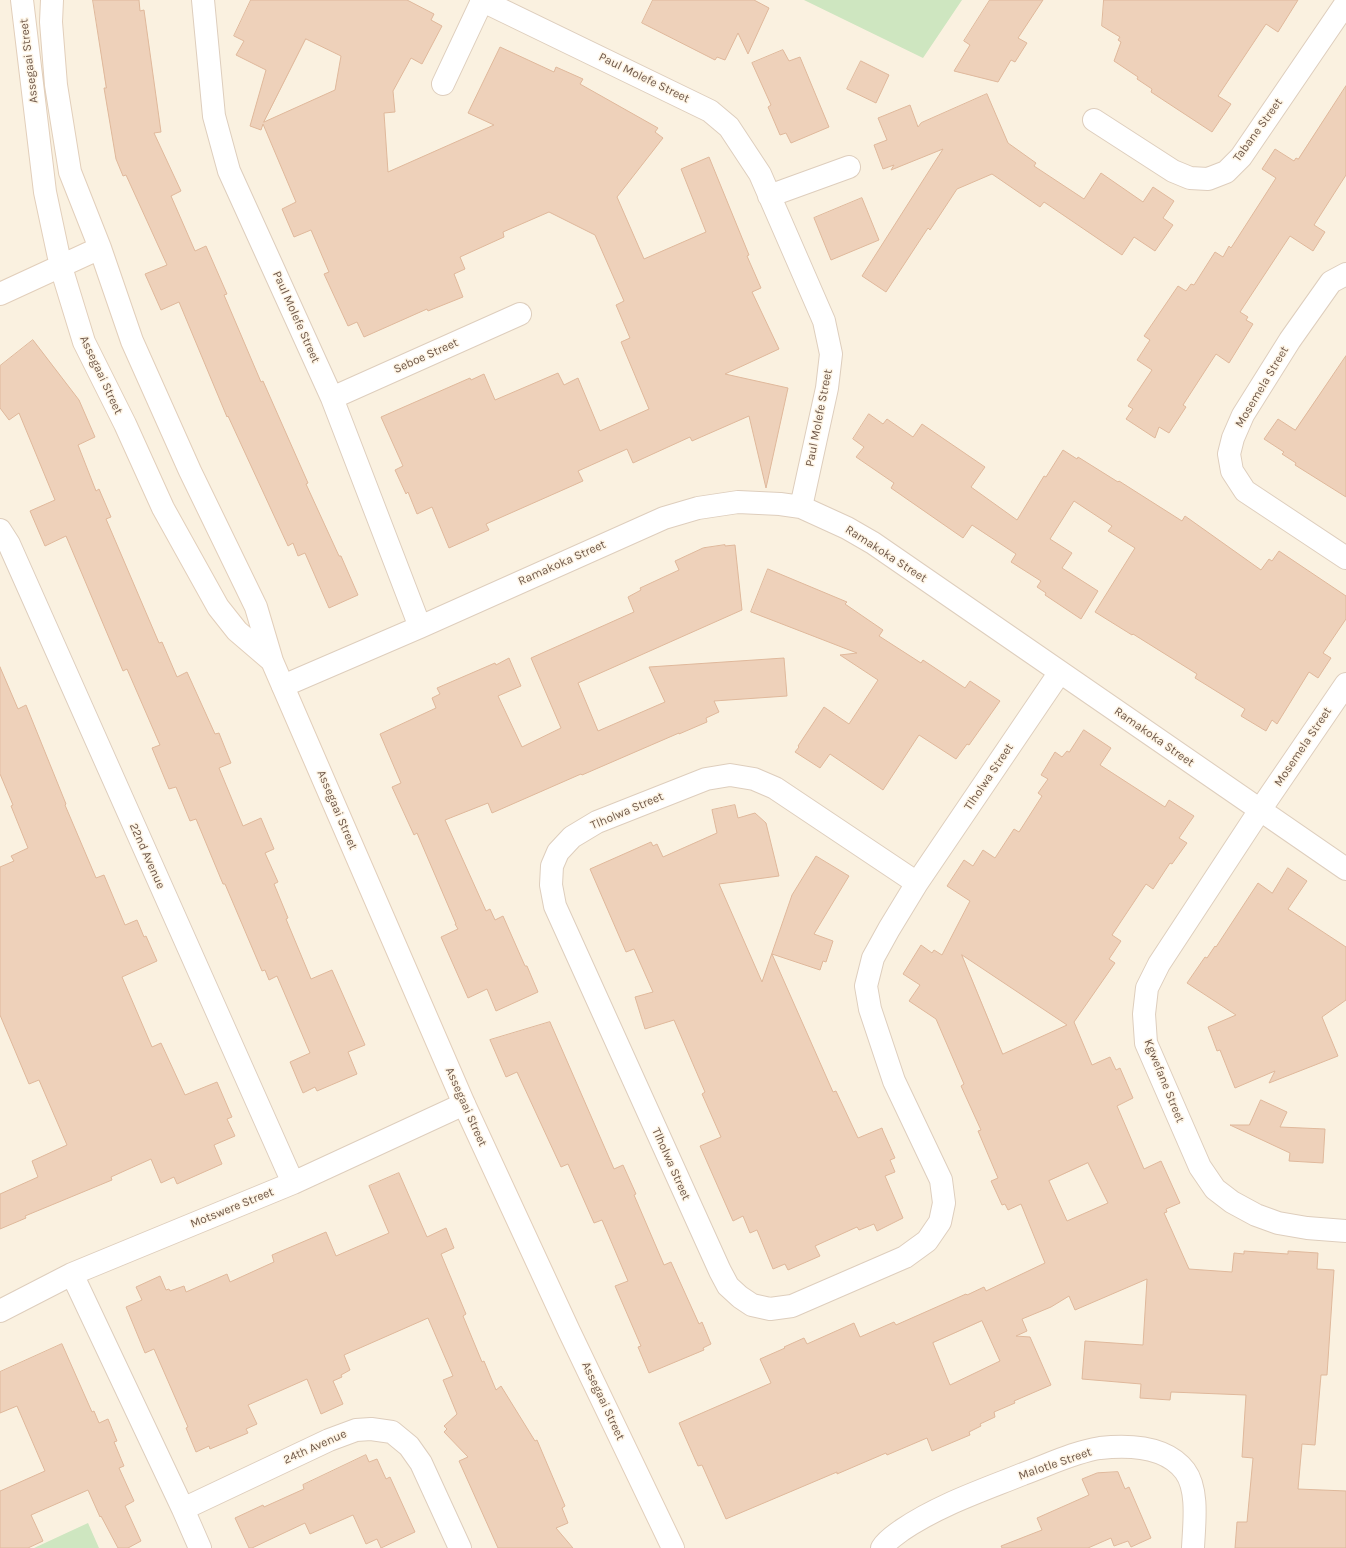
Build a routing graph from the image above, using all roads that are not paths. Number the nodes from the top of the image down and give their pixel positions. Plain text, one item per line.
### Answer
1 (22, 0) edge
2 (52, 0) edge
3 (203, 0) edge
4 (482, 0) edge
5 (1346, 3) edge
6 (443, 84) dead end
7 (1094, 120) dead end
8 (849, 167) dead end
9 (769, 196) junction
10 (100, 248) junction
11 (61, 267) junction
12 (1346, 274) edge
13 (0, 294) edge
14 (520, 314) dead end
15 (332, 398) junction
16 (801, 507) junction
17 (0, 530) edge
18 (1346, 558) edge
19 (420, 627) junction
20 (272, 661) junction
21 (1060, 672) junction
22 (1346, 684) edge
23 (283, 686) junction
24 (1260, 810) junction
25 (1346, 869) edge
26 (917, 883) junction
27 (464, 1104) junction
28 (293, 1183) junction
29 (1346, 1231) edge
30 (72, 1274) junction
31 (0, 1311) edge
32 (183, 1509) junction
33 (200, 1548) edge
34 (460, 1548) edge
35 (673, 1548) edge
36 (882, 1548) edge
37 (1193, 1548) edge

1 - 11 street, Assegaai Street
2 - 10 street, Assegaai Street
3 - 15 street, Paul Molefe Street
4 - 6 street, Paul Molefe Street
4 - 9 street, Paul Molefe Street
5 - 7 street, Tabane Street
8 - 9 street
9 - 16 street, Paul Molefe Street
10 - 11 street
10 - 20 street, Assegaai Street
11 - 13 street
11 - 20 street, Assegaai Street
12 - 18 street, Mosemela Street
14 - 15 street, Seboe Street
15 - 19 street, Paul Molefe Street
16 - 19 street, Ramakoka Street
16 - 21 street, Ramakoka Street
17 - 28 street, 22nd Avenue
19 - 23 street, Ramakoka Street
20 - 23 street, Assegaai Street
21 - 24 street, Ramakoka Street
21 - 26 street, Tlholwa Street
22 - 24 street, Mosemela Street
23 - 27 street, Assegaai Street
24 - 25 street, Ramakoka Street
24 - 29 street, Kgwefane Street
26 - 26 street, Tlholwa Street
27 - 28 street, Motswere Street
27 - 35 street, Assegaai Street
28 - 30 street, Motswere Street
30 - 31 street, Motswere Street
30 - 32 street
32 - 33 street
32 - 34 street, 24th Avenue
36 - 37 street, Malotle Street

